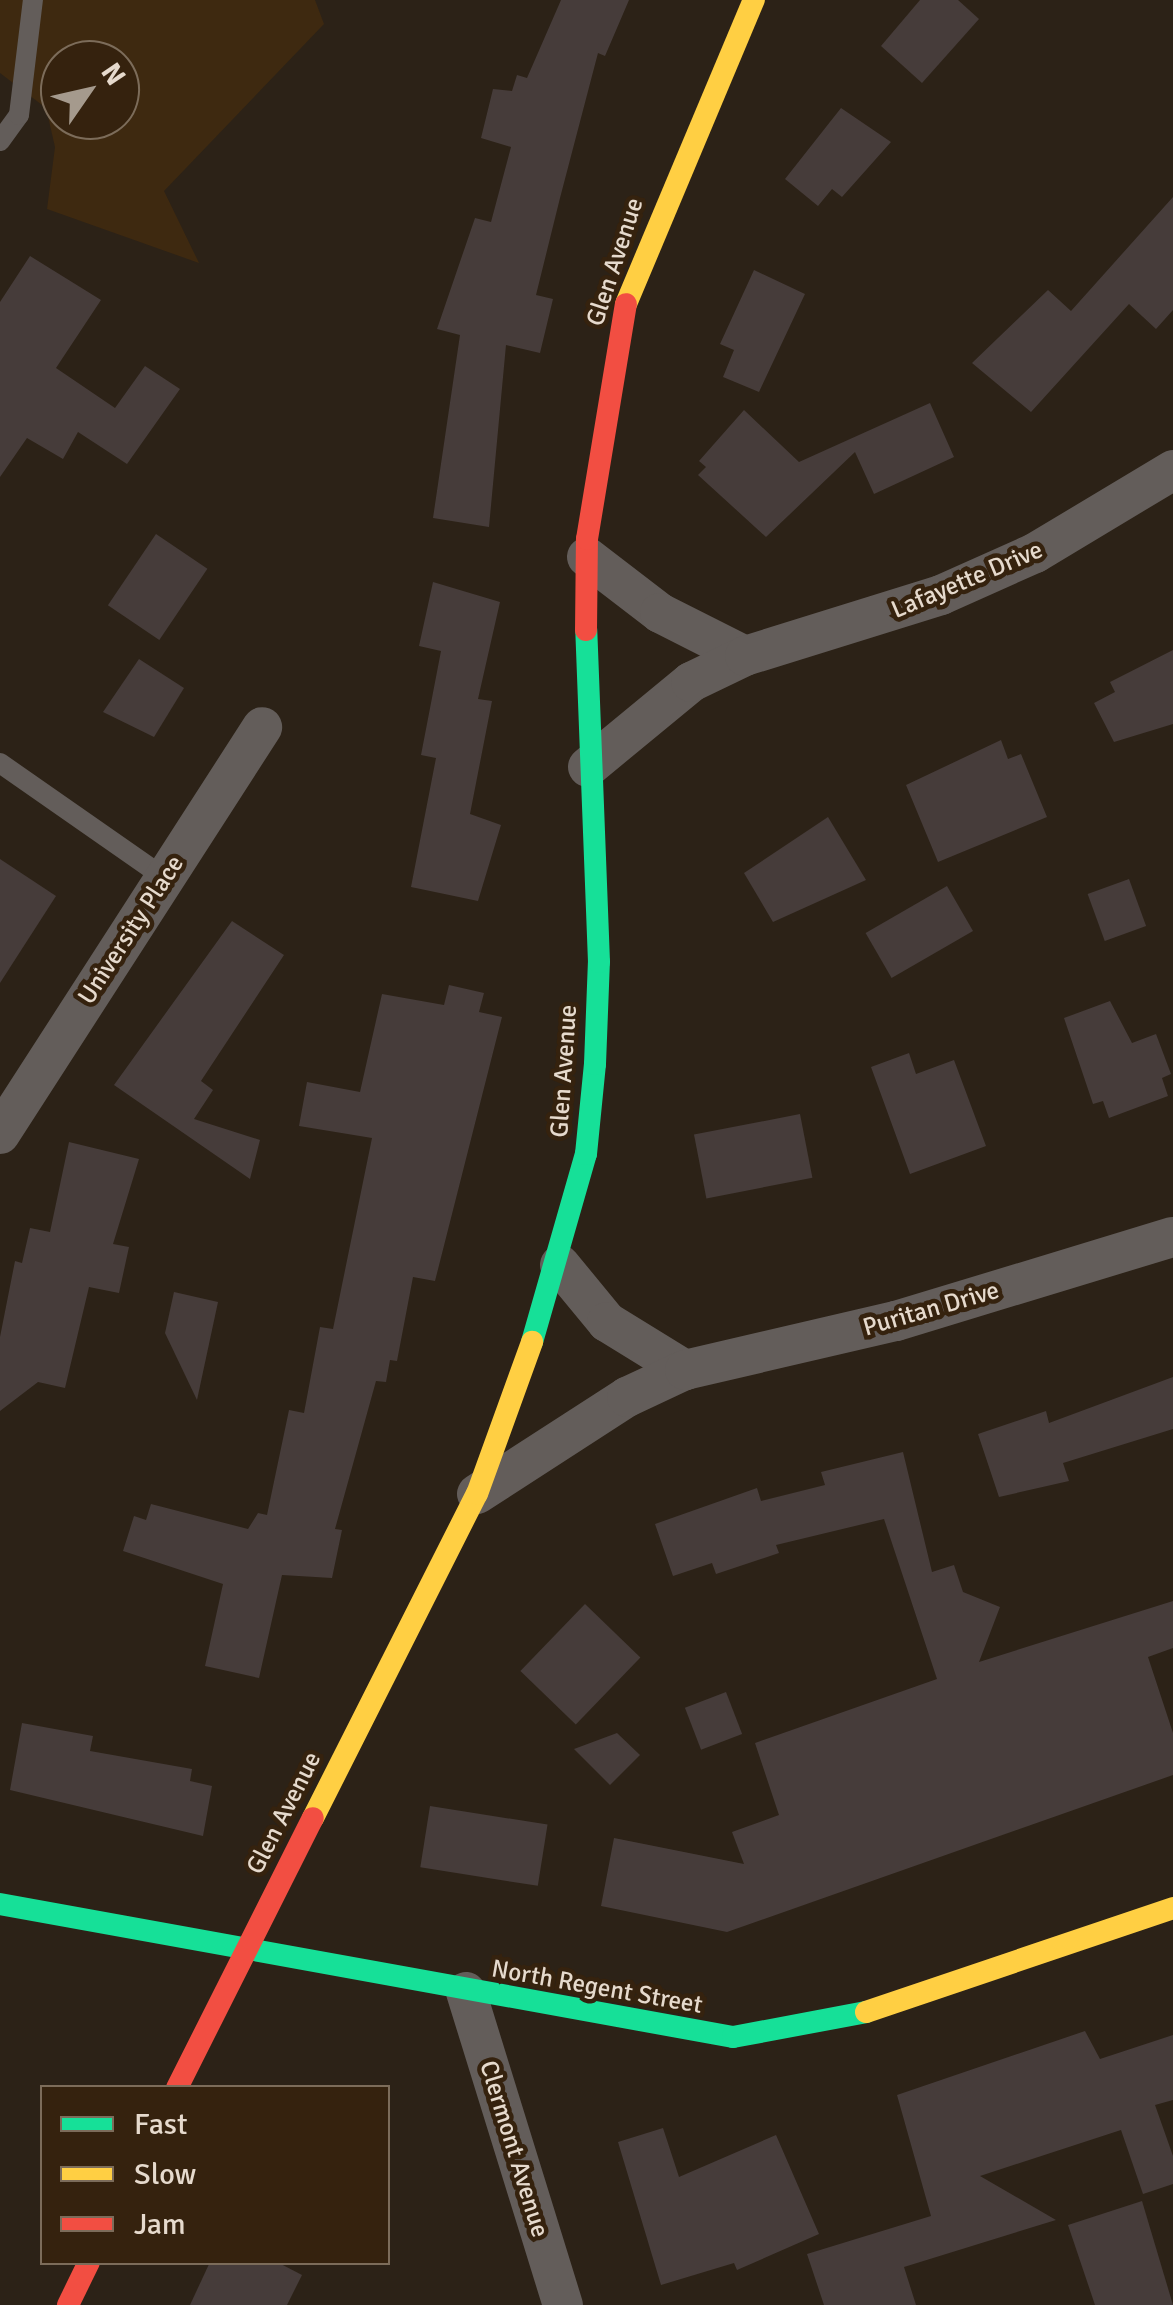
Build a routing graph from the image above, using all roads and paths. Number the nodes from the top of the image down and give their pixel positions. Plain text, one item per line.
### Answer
1 (32, 0) edge
2 (754, 0) edge
3 (0, 142) edge
4 (1173, 470) edge
5 (587, 558) junction
6 (745, 656) junction
7 (262, 727) dead end
8 (0, 762) edge
9 (588, 767) junction
10 (164, 878) junction
11 (0, 1134) edge
12 (1173, 1237) edge
13 (560, 1265) junction
14 (686, 1370) junction
15 (477, 1494) junction
16 (0, 1904) edge
17 (1173, 1908) edge
18 (247, 1948) junction
19 (466, 1992) junction
20 (178, 2085) edge
21 (88, 2265) edge
22 (68, 2305) edge
23 (563, 2305) edge

1 - 3 lane
2 - 5 street, Glen Avenue
4 - 6 street, Lafayette Drive
5 - 6 street
5 - 9 street, Glen Avenue
6 - 9 street, Lafayette Drive
7 - 10 street, University Place
8 - 10 lane
9 - 13 street, Glen Avenue
10 - 11 street, University Place
12 - 14 street, Puritan Drive
13 - 14 street
13 - 15 street, Glen Avenue
14 - 15 street, Puritan Drive
15 - 18 street, Glen Avenue
16 - 18 street, North Regent Street
17 - 19 street, North Regent Street
18 - 19 street, North Regent Street
18 - 20 street, Glen Avenue
19 - 23 street, Clermont Avenue
21 - 22 street

